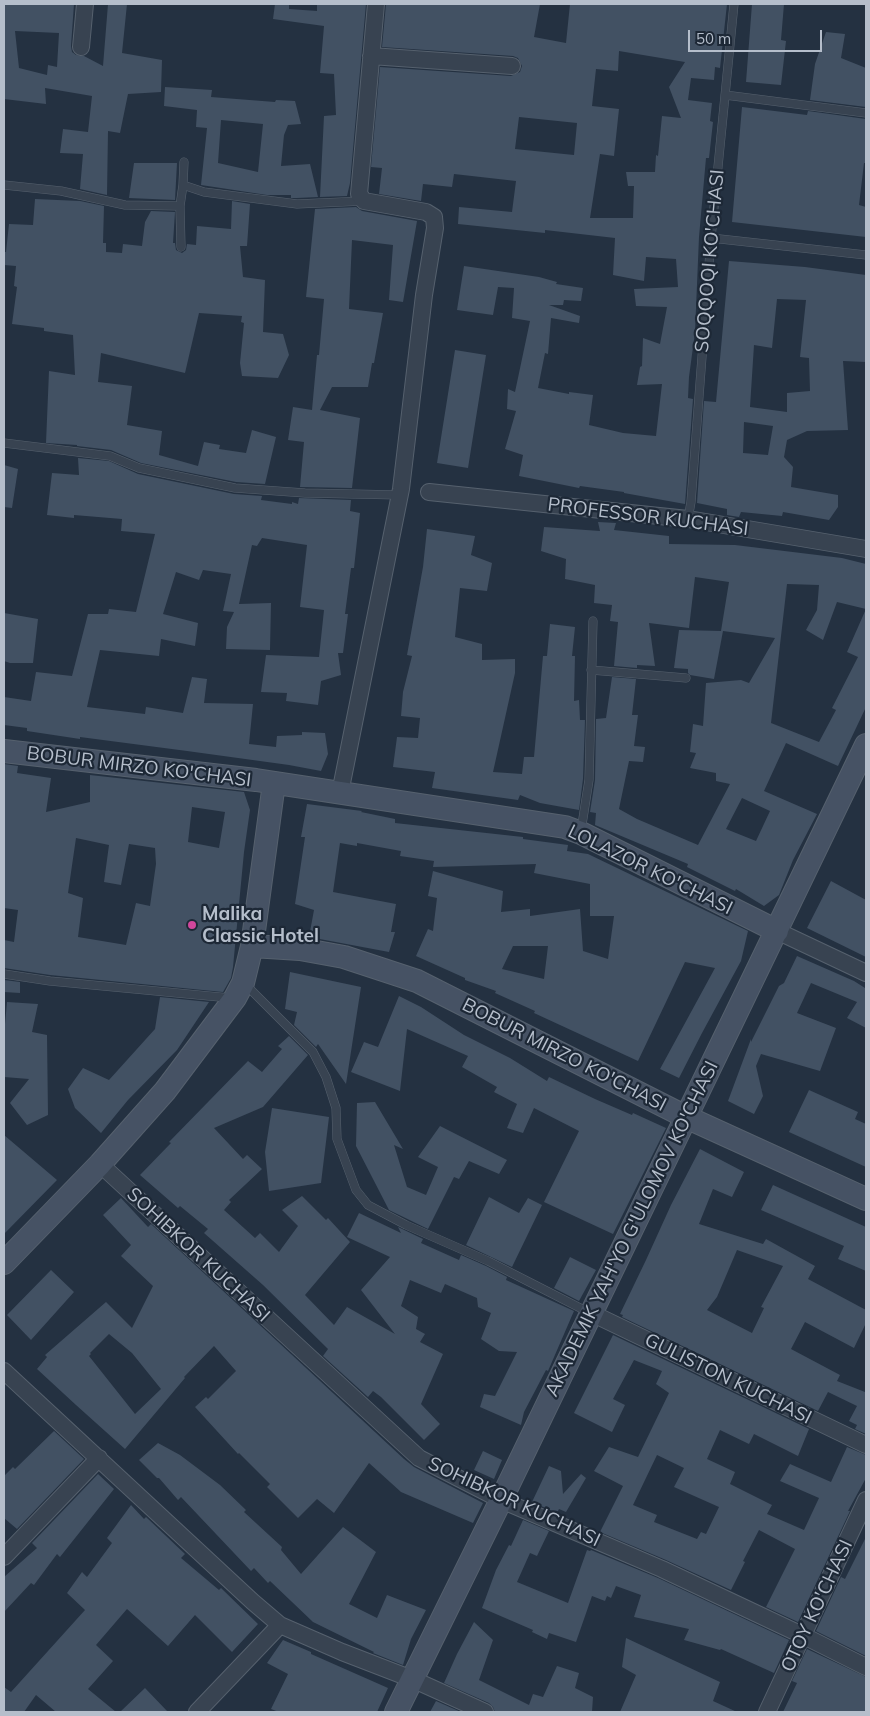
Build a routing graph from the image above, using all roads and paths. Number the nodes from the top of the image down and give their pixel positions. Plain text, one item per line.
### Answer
1 (85, 4) edge
2 (376, 4) edge
3 (734, 4) edge
4 (81, 47) dead end
5 (371, 56) junction
6 (512, 66) dead end
7 (725, 95) junction
8 (866, 113) edge
9 (184, 162) dead end
10 (4, 185) edge
11 (183, 185) junction
12 (364, 201) junction
13 (180, 206) junction
14 (711, 238) junction
15 (181, 247) dead end
16 (866, 255) edge
17 (4, 443) edge
18 (429, 492) dead end
19 (400, 495) junction
20 (688, 519) junction
21 (866, 549) edge
22 (593, 621) dead end
23 (591, 670) junction
24 (686, 678) dead end
25 (866, 745) edge
26 (4, 751) edge
27 (274, 783) junction
28 (340, 793) junction
29 (581, 833) junction
30 (776, 931) junction
31 (252, 946) junction
32 (866, 973) edge
33 (4, 974) edge
34 (239, 990) junction
35 (686, 1117) junction
36 (100, 1164) junction
37 (866, 1199) edge
38 (4, 1263) edge
39 (591, 1313) junction
40 (4, 1371) edge
41 (866, 1445) edge
42 (99, 1458) junction
43 (501, 1500) junction
44 (866, 1500) edge
45 (4, 1558) edge
46 (280, 1625) junction
47 (804, 1636) junction
48 (866, 1667) edge
49 (412, 1679) junction
50 (197, 1712) edge
51 (396, 1712) edge
52 (485, 1712) edge
53 (767, 1712) edge

1 - 4 street
2 - 5 street
3 - 7 lane, SOQQOQI KO'CHASI
5 - 6 street
5 - 12 street
7 - 8 lane
7 - 14 lane, SOQQOQI KO'CHASI
9 - 11 lane
10 - 13 lane
11 - 12 lane
11 - 13 lane
12 - 19 street
13 - 15 lane
14 - 16 lane
14 - 20 lane, SOQQOQI KO'CHASI
17 - 19 lane
18 - 20 street, PROFESSOR KUCHASI
19 - 28 street
20 - 21 street, PROFESSOR KUCHASI
22 - 23 lane
23 - 24 lane
23 - 29 lane
25 - 30 street, AKADEMIK YAH'YO G'ULOMOV KO'CHASI
26 - 27 street, BOBUR MIRZO KO'CHASI
27 - 28 street, LOLAZOR KO'CHASI
27 - 31 street
28 - 29 street, LOLAZOR KO'CHASI
29 - 30 street, LOLAZOR KO'CHASI
30 - 32 street, LOLAZOR KO'CHASI
30 - 35 street, AKADEMIK YAH'YO G'ULOMOV KO'CHASI
31 - 34 street
31 - 35 street, BOBUR MIRZO KO'CHASI
33 - 34 lane
34 - 36 street
34 - 39 lane
35 - 37 street, BOBUR MIRZO KO'CHASI
35 - 39 street, AKADEMIK YAH'YO G'ULOMOV KO'CHASI
36 - 38 street
36 - 43 street, SOHIBKOR KUCHASI
39 - 41 street, GULISTON KUCHASI
39 - 43 street, AKADEMIK YAH'YO G'ULOMOV KO'CHASI
40 - 42 street
42 - 45 street
42 - 46 street
43 - 47 street, SOHIBKOR KUCHASI
43 - 49 street, AKADEMIK YAH'YO G'ULOMOV KO'CHASI
44 - 47 street, OTOY KO'CHASI
46 - 49 street
46 - 50 street
47 - 48 street, SOHIBKOR KUCHASI
47 - 53 street, OTOY KO'CHASI
49 - 51 street, AKADEMIK YAH'YO G'ULOMOV KO'CHASI
49 - 52 street

